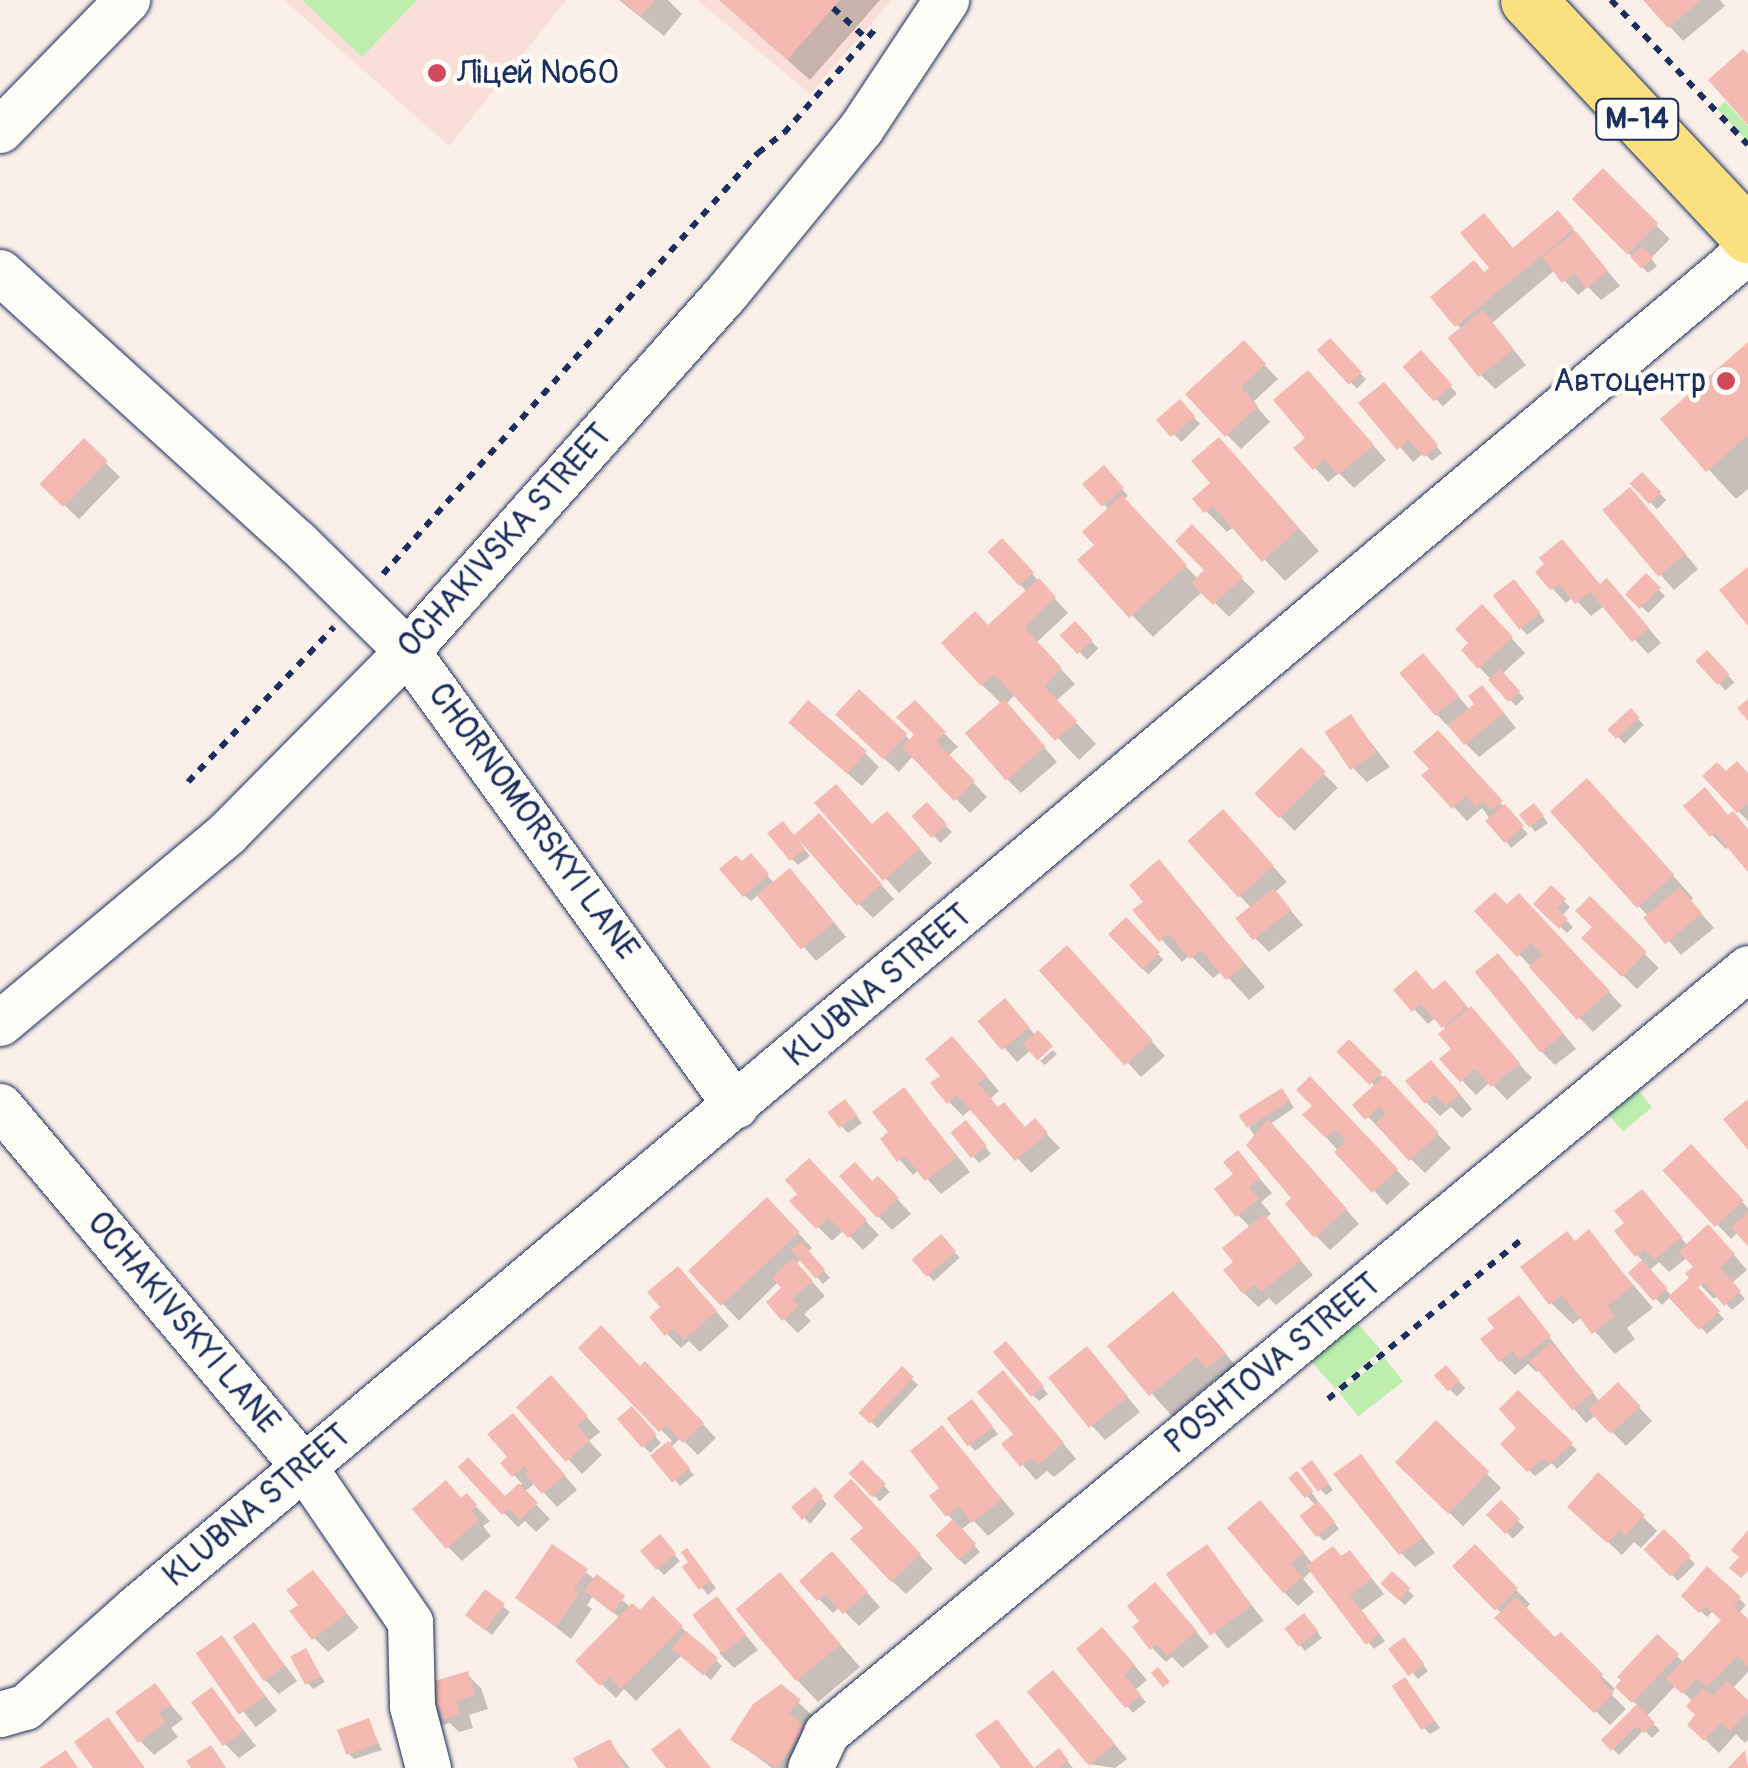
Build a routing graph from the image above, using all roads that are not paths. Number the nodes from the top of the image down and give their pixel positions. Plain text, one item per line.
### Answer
1 (127, 0) edge
2 (946, 0) edge
3 (1528, 0) edge
4 (0, 130) edge
5 (1748, 236) edge
6 (1748, 245) edge
7 (0, 272) edge
8 (407, 651) junction
9 (1748, 968) edge
10 (0, 1023) edge
11 (0, 1106) edge
12 (736, 1106) junction
13 (304, 1467) junction
14 (0, 1714) edge
15 (428, 1768) edge
16 (810, 1768) edge

1 - 4 street
2 - 8 street, OCHAKIVSKA STREET
3 - 5 highway, М-14
6 - 12 street, KLUBNA STREET
7 - 8 street, CHORNOMORSKYI LANE
8 - 10 street, OCHAKIVSKA STREET
8 - 12 street, CHORNOMORSKYI LANE
9 - 16 street, POSHTOVA STREET
11 - 13 street, OCHAKIVSKYI LANE
12 - 13 street, KLUBNA STREET
13 - 14 street, KLUBNA STREET
13 - 15 street, OCHAKIVSKYI LANE

